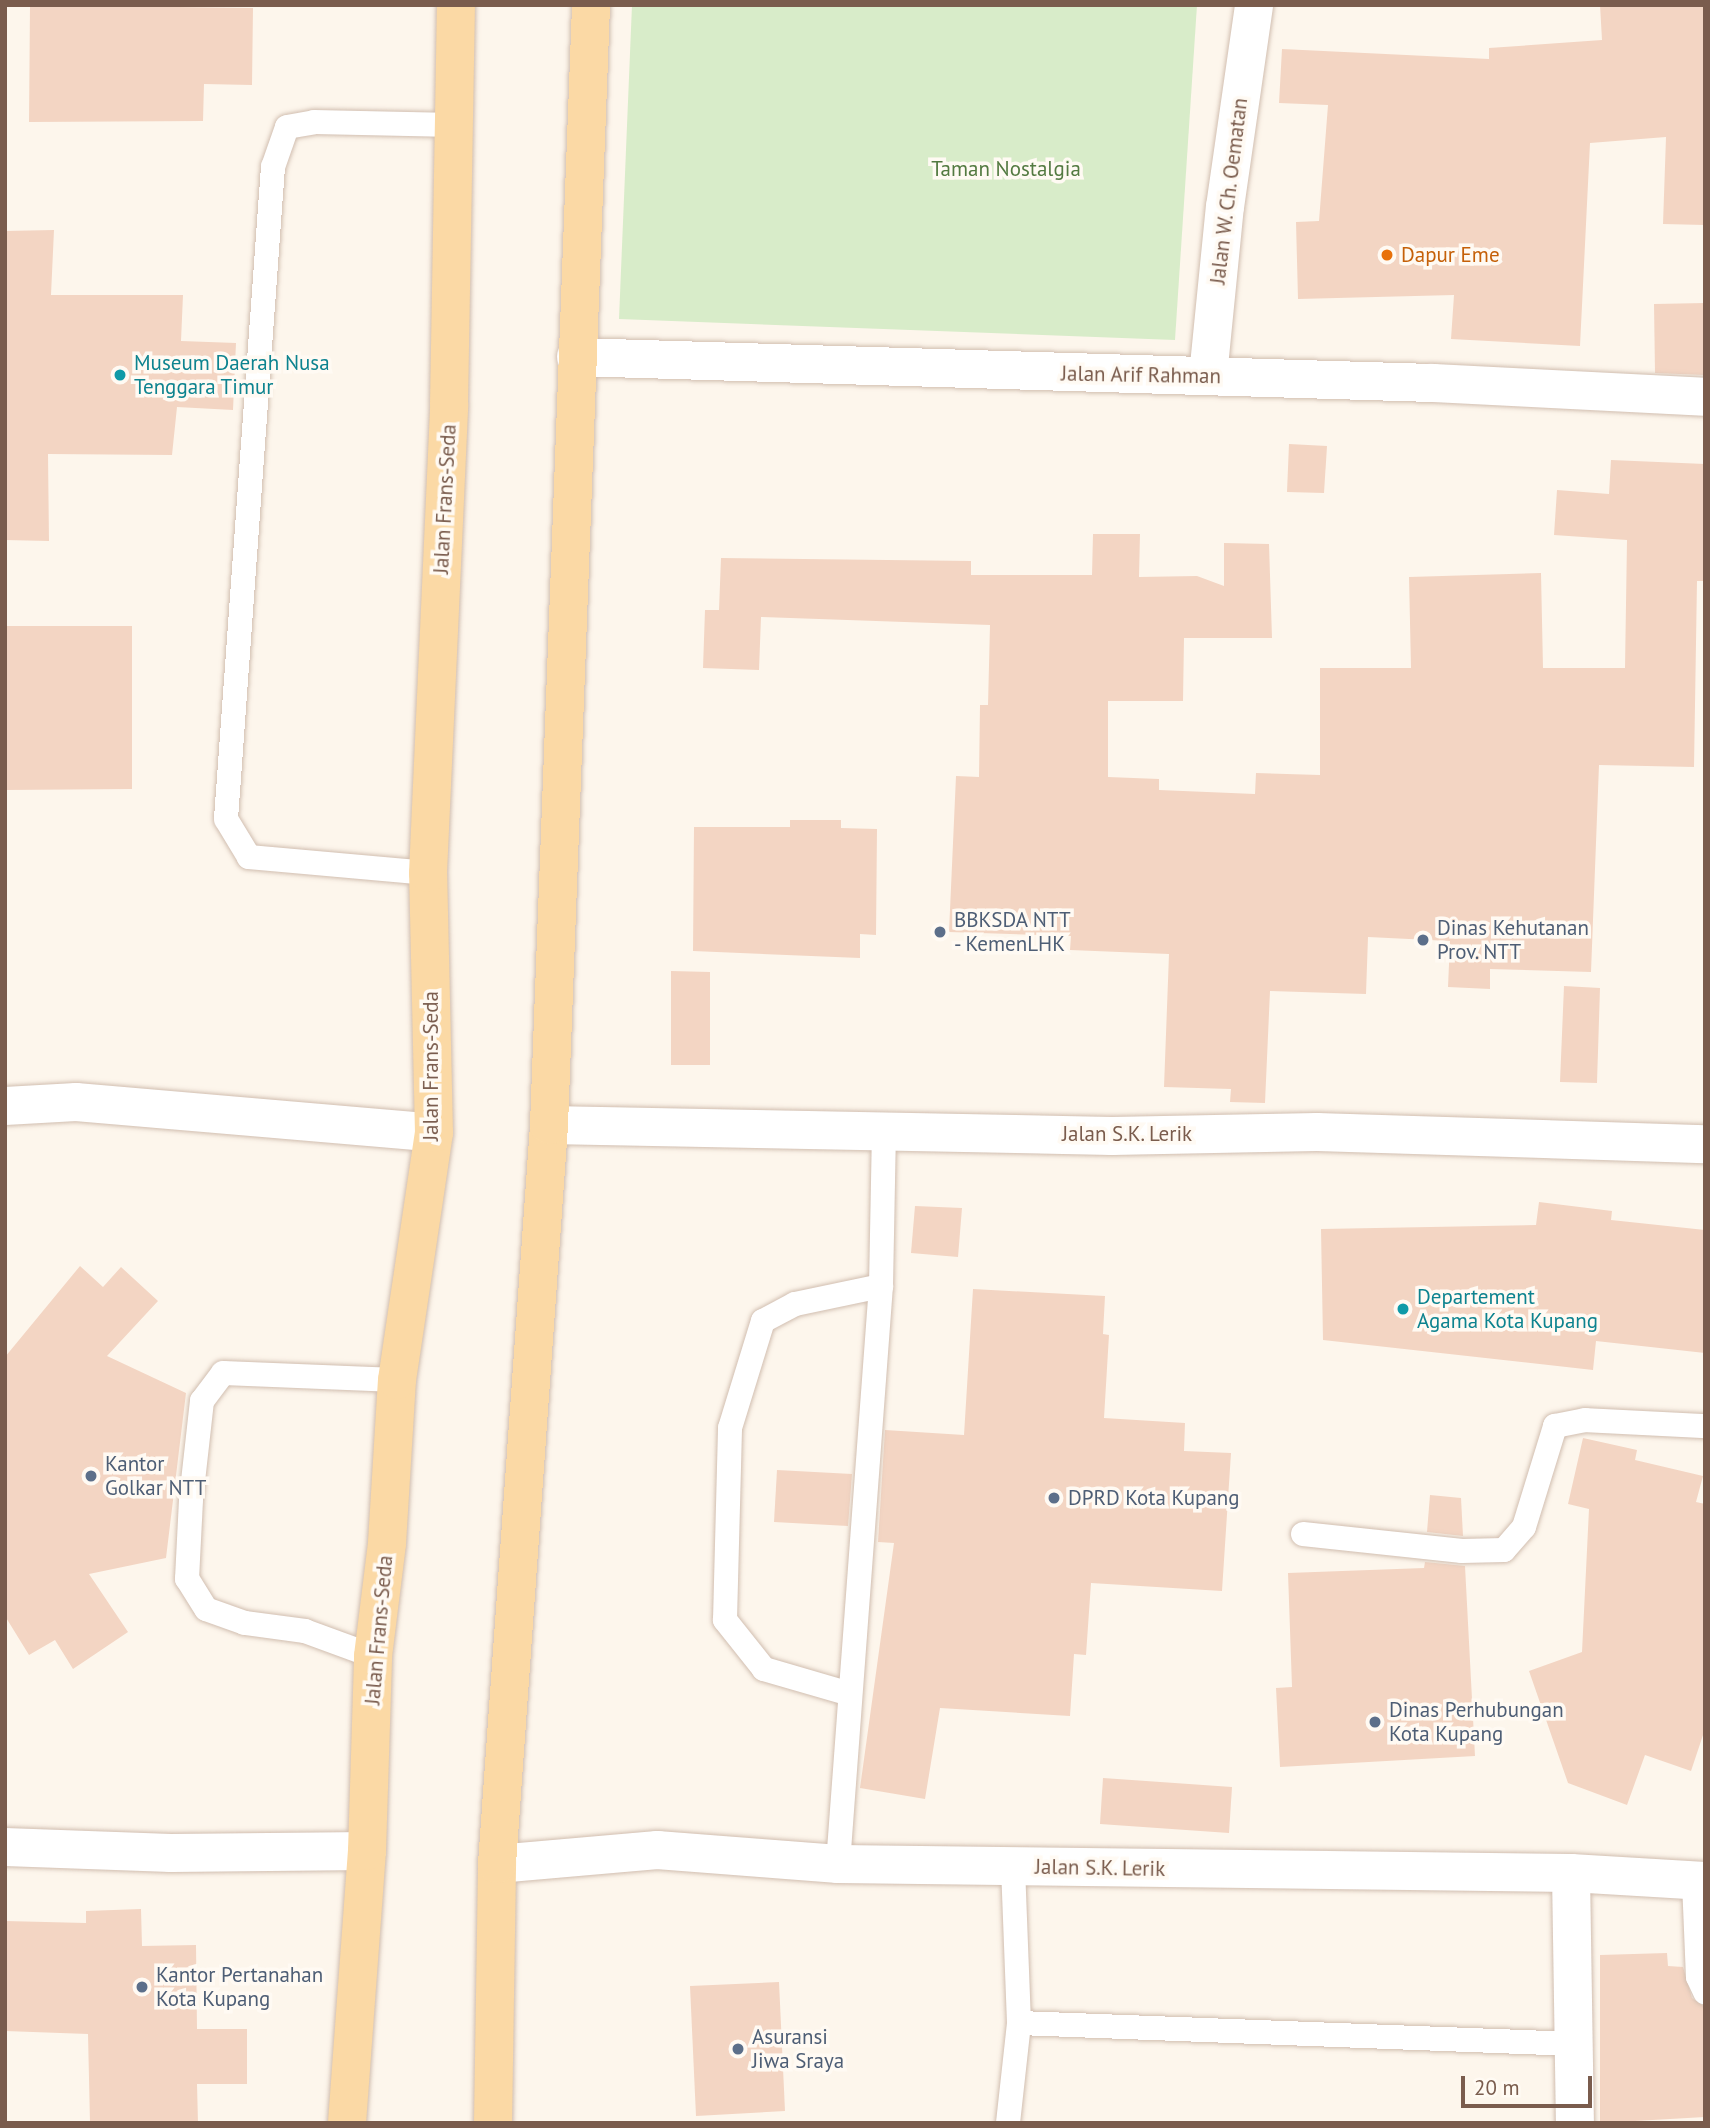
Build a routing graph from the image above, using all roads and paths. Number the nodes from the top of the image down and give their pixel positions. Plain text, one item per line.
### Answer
1 (456, 5) edge
2 (591, 5) edge
3 (1254, 5) edge
4 (455, 125) junction
5 (576, 357) junction
6 (1208, 376) junction
7 (1705, 397) edge
8 (428, 873) junction
9 (5, 1106) edge
10 (549, 1125) junction
11 (884, 1129) junction
12 (434, 1133) junction
13 (1705, 1143) edge
14 (881, 1286) junction
15 (397, 1380) junction
16 (1705, 1426) edge
17 (1303, 1534) dead end
18 (373, 1656) junction
19 (850, 1694) junction
20 (5, 1847) edge
21 (366, 1851) junction
22 (496, 1864) junction
23 (838, 1864) junction
24 (1013, 1867) junction
25 (1571, 1873) junction
26 (1699, 1881) edge
27 (1705, 1992) edge
28 (1018, 2023) junction
29 (1575, 2044) junction
30 (347, 2123) edge
31 (493, 2123) edge
32 (1008, 2123) edge
33 (1575, 2123) edge

1 - 4 main road, Jalan Frans-Seda
2 - 5 main road
3 - 6 street, Jalan W. Ch. Oematan
4 - 8 main road, Jalan Frans-Seda
4 - 8 lane
5 - 6 street, Jalan Arif Rahman
5 - 10 main road
6 - 7 street, Jalan Arif Rahman
8 - 12 main road, Jalan Frans-Seda
9 - 12 street
10 - 11 street, Jalan S.K. Lerik
10 - 22 main road
11 - 13 street, Jalan S.K. Lerik
11 - 14 lane
12 - 15 main road, Jalan Frans-Seda
14 - 19 lane
14 - 19 lane
15 - 18 main road, Jalan Frans-Seda
15 - 18 lane
16 - 17 lane
18 - 21 main road, Jalan Frans-Seda
19 - 23 lane
20 - 21 street
21 - 30 main road, Jalan Frans-Seda
22 - 23 street, Jalan S.K. Lerik
22 - 31 main road
23 - 24 street, Jalan S.K. Lerik
24 - 25 street, Jalan S.K. Lerik
24 - 28 lane
25 - 26 street, Jalan S.K. Lerik
25 - 29 street
26 - 27 lane
28 - 29 lane
28 - 32 lane
29 - 33 street

